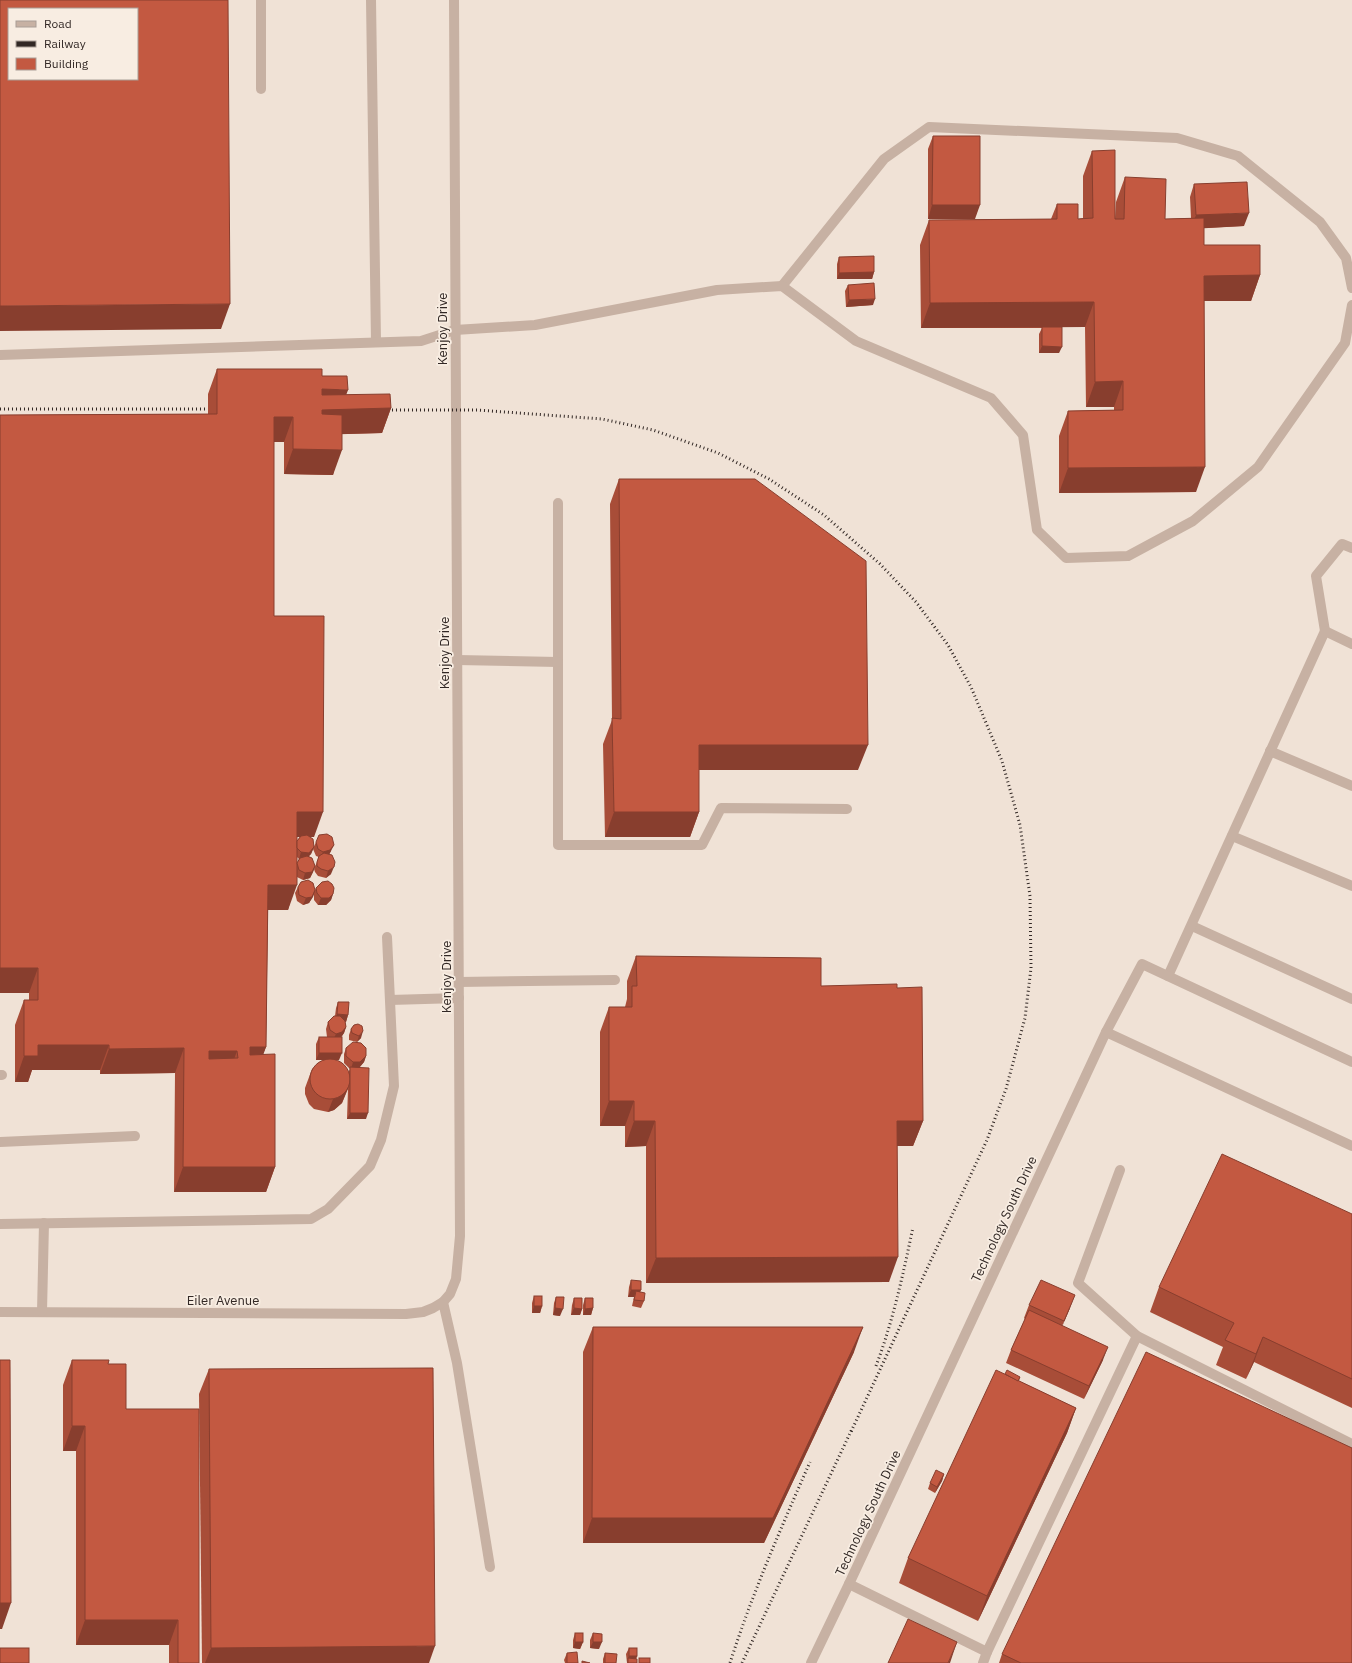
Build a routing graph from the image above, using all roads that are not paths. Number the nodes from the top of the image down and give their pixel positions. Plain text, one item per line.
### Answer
1 (260, 0) edge
2 (371, 0) edge
3 (454, 0) edge
4 (261, 89) dead end
5 (782, 286) junction
6 (1352, 288) edge
7 (1352, 305) edge
8 (456, 330) junction
9 (376, 342) junction
10 (0, 355) edge
11 (558, 503) dead end
12 (1352, 548) edge
13 (1325, 631) junction
14 (1352, 644) edge
15 (457, 660) junction
16 (558, 662) junction
17 (1270, 751) junction
18 (1352, 786) edge
19 (848, 809) dead end
20 (1232, 836) junction
21 (1352, 886) edge
22 (1192, 926) junction
23 (387, 937) dead end
24 (1168, 976) junction
25 (615, 980) dead end
26 (459, 982) junction
27 (459, 998) junction
28 (1352, 999) edge
29 (390, 1000) junction
30 (1106, 1032) junction
31 (1352, 1062) edge
32 (135, 1136) dead end
33 (0, 1142) edge
34 (1352, 1146) edge
35 (1120, 1170) dead end
36 (44, 1223) junction
37 (0, 1224) edge
38 (444, 1302) junction
39 (0, 1312) edge
40 (42, 1312) junction
41 (1137, 1336) junction
42 (1352, 1444) edge
43 (490, 1567) dead end
44 (849, 1584) junction
45 (987, 1652) junction
46 (811, 1663) edge
47 (983, 1663) edge

1 - 4 street
2 - 9 street
3 - 8 street, Kenjoy Drive
5 - 6 street
5 - 7 street
5 - 8 street
8 - 9 street
8 - 15 street, Kenjoy Drive
9 - 10 street
11 - 16 street
12 - 13 street
13 - 14 street
13 - 17 street
15 - 16 street
15 - 26 street, Kenjoy Drive
16 - 19 street
17 - 18 street
17 - 20 street
20 - 21 street
20 - 22 street
22 - 24 street
22 - 28 street
23 - 29 street
24 - 30 street, Technology South Drive
24 - 31 street
25 - 26 street
26 - 27 street, Kenjoy Drive
27 - 29 street
27 - 38 street, Kenjoy Drive
29 - 36 street
30 - 34 street
30 - 44 street, Technology South Drive
32 - 33 street
35 - 41 street
36 - 37 street
36 - 40 street
38 - 40 street, Eiler Avenue
38 - 43 street
39 - 40 street, Eiler Avenue
41 - 42 street
41 - 45 street
44 - 45 street
44 - 46 street, Technology South Drive
45 - 47 street

